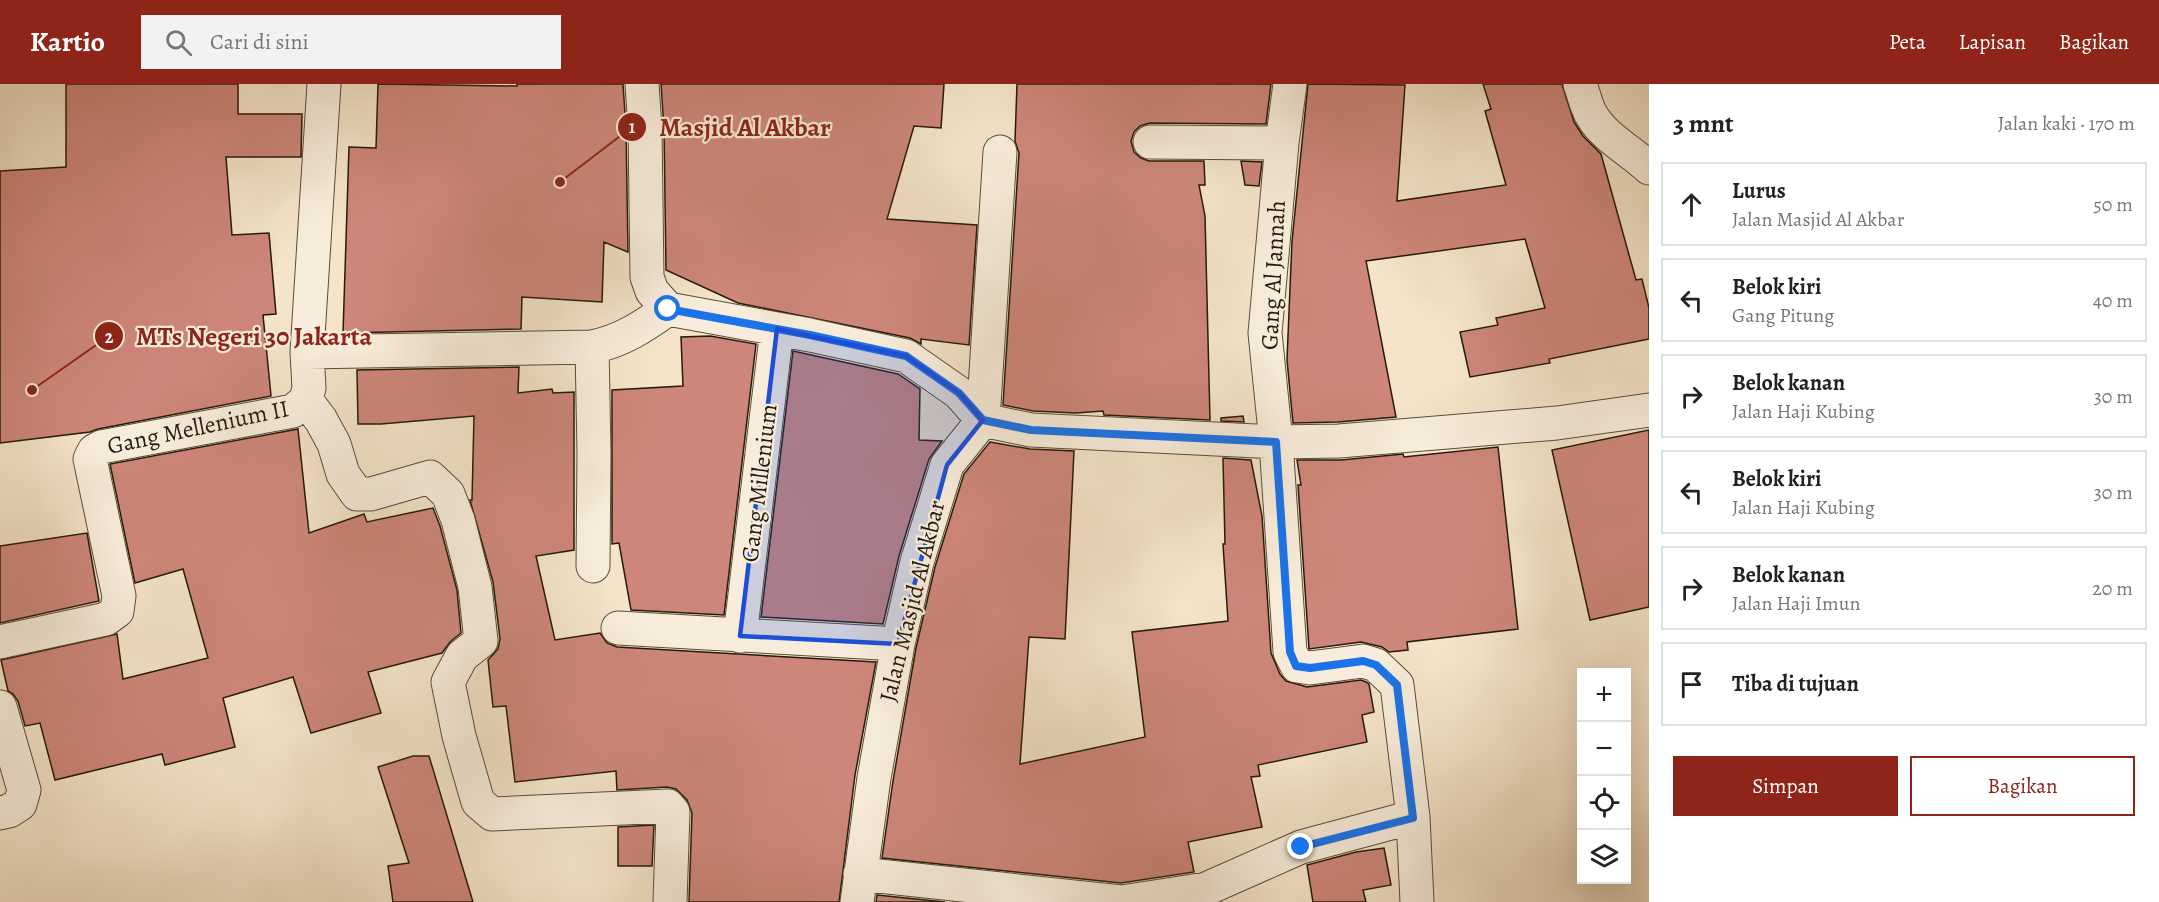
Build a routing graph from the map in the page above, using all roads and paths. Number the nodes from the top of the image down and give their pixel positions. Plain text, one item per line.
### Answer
1 (324, 84) edge
2 (642, 84) edge
3 (1290, 84) edge
4 (1580, 84) edge
5 (1150, 142) dead end
6 (1282, 143) junction
7 (1000, 152) dead end
8 (1649, 168) edge
9 (668, 309) junction
10 (777, 329) junction
11 (592, 347) junction
12 (307, 352) junction
13 (306, 400) junction
14 (1649, 410) edge
15 (983, 420) junction
16 (1276, 442) junction
17 (593, 566) dead end
18 (618, 628) dead end
19 (740, 636) junction
20 (0, 642) edge
21 (898, 644) junction
22 (0, 707) edge
23 (0, 813) edge
24 (1413, 818) junction
25 (858, 888) edge
26 (670, 902) edge
27 (1121, 902) edge
28 (1417, 902) edge

1 - 12 street, Gang Mellenium II
2 - 9 street
3 - 6 street, Gang Al Jannah
4 - 8 street
5 - 6 street
6 - 16 street, Gang Al Jannah
7 - 15 street
9 - 10 street
9 - 11 street
10 - 15 street
10 - 19 street, Gang Millenium
11 - 12 street
11 - 17 street
12 - 13 street, Gang Mellenium II
13 - 20 street, Gang Mellenium II
13 - 26 street
14 - 16 street
15 - 16 street
15 - 21 street, Jalan Masjid Al Akbar
16 - 24 street, Gang Al Jannah
18 - 19 street
19 - 21 street
21 - 25 street, Jalan Masjid Al Akbar
22 - 23 street
24 - 27 street
24 - 28 street
25 - 27 street

